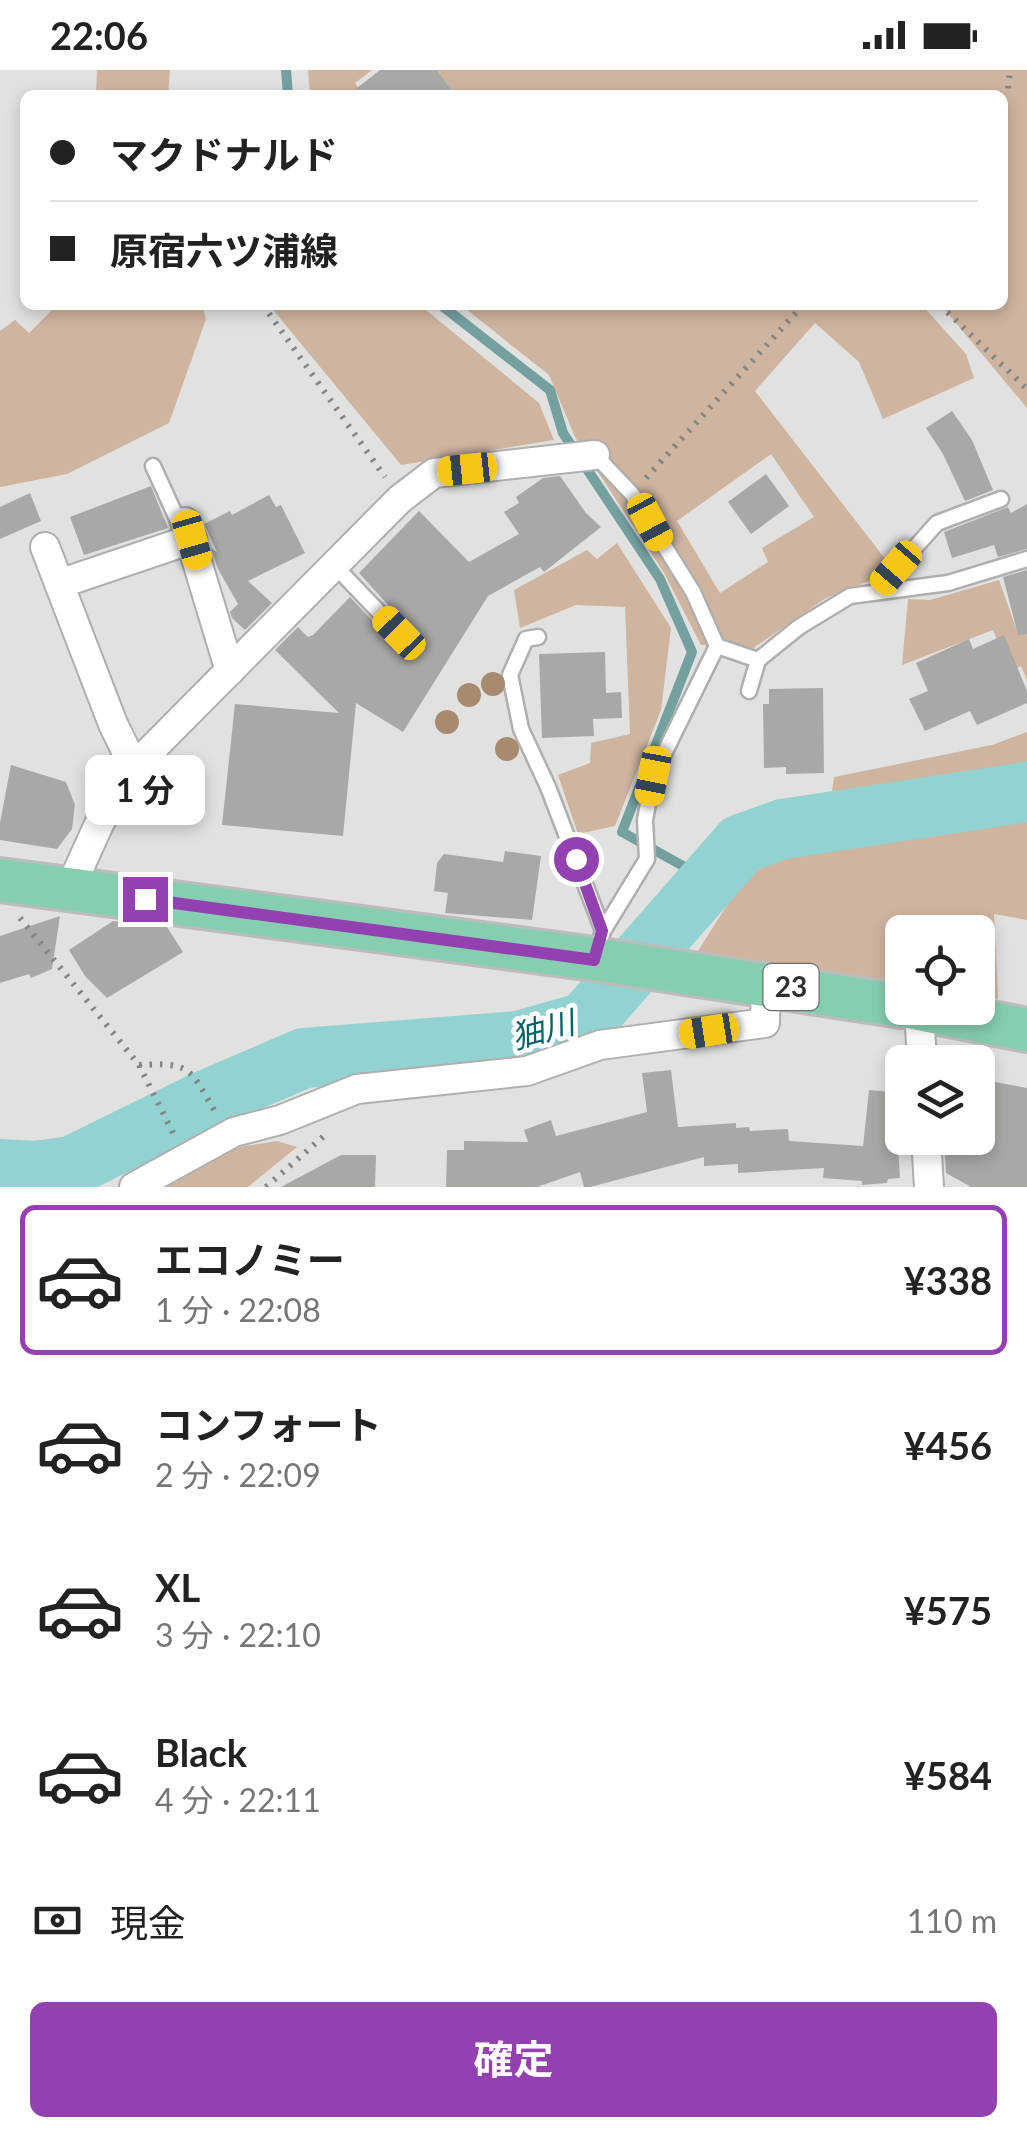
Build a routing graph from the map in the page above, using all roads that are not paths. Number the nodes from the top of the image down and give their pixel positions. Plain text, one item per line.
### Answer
1 (594, 455) joint
2 (154, 466) dead end
3 (1001, 498) dead end
4 (188, 531) junction
5 (45, 547) dead end
6 (1027, 560) edge
7 (334, 565) junction
8 (59, 584) junction
9 (876, 591) junction
10 (399, 633) dead end
11 (538, 637) dead end
12 (716, 646) junction
13 (758, 660) junction
14 (230, 670) junction
15 (749, 691) dead end
16 (134, 767) junction
17 (2, 880) edge
18 (70, 888) junction
19 (598, 945) junction
20 (766, 984) junction
21 (885, 1003) edge
22 (995, 1024) edge
23 (1027, 1030) edge
24 (927, 1155) edge
25 (134, 1187) edge
26 (929, 1187) edge

1 - 7 street
1 - 12 lane
2 - 4 lane
3 - 9 lane
4 - 8 street
4 - 14 street
5 - 8 street
6 - 9 lane
7 - 10 lane
7 - 14 street
8 - 16 street
9 - 13 lane
11 - 19 lane
12 - 13 lane
12 - 19 lane
13 - 15 lane
14 - 16 street
16 - 18 street
17 - 18 main road, 23
18 - 19 main road, 23
19 - 20 main road, 23
20 - 21 main road, 23
20 - 25 street
22 - 23 main road
24 - 26 street

